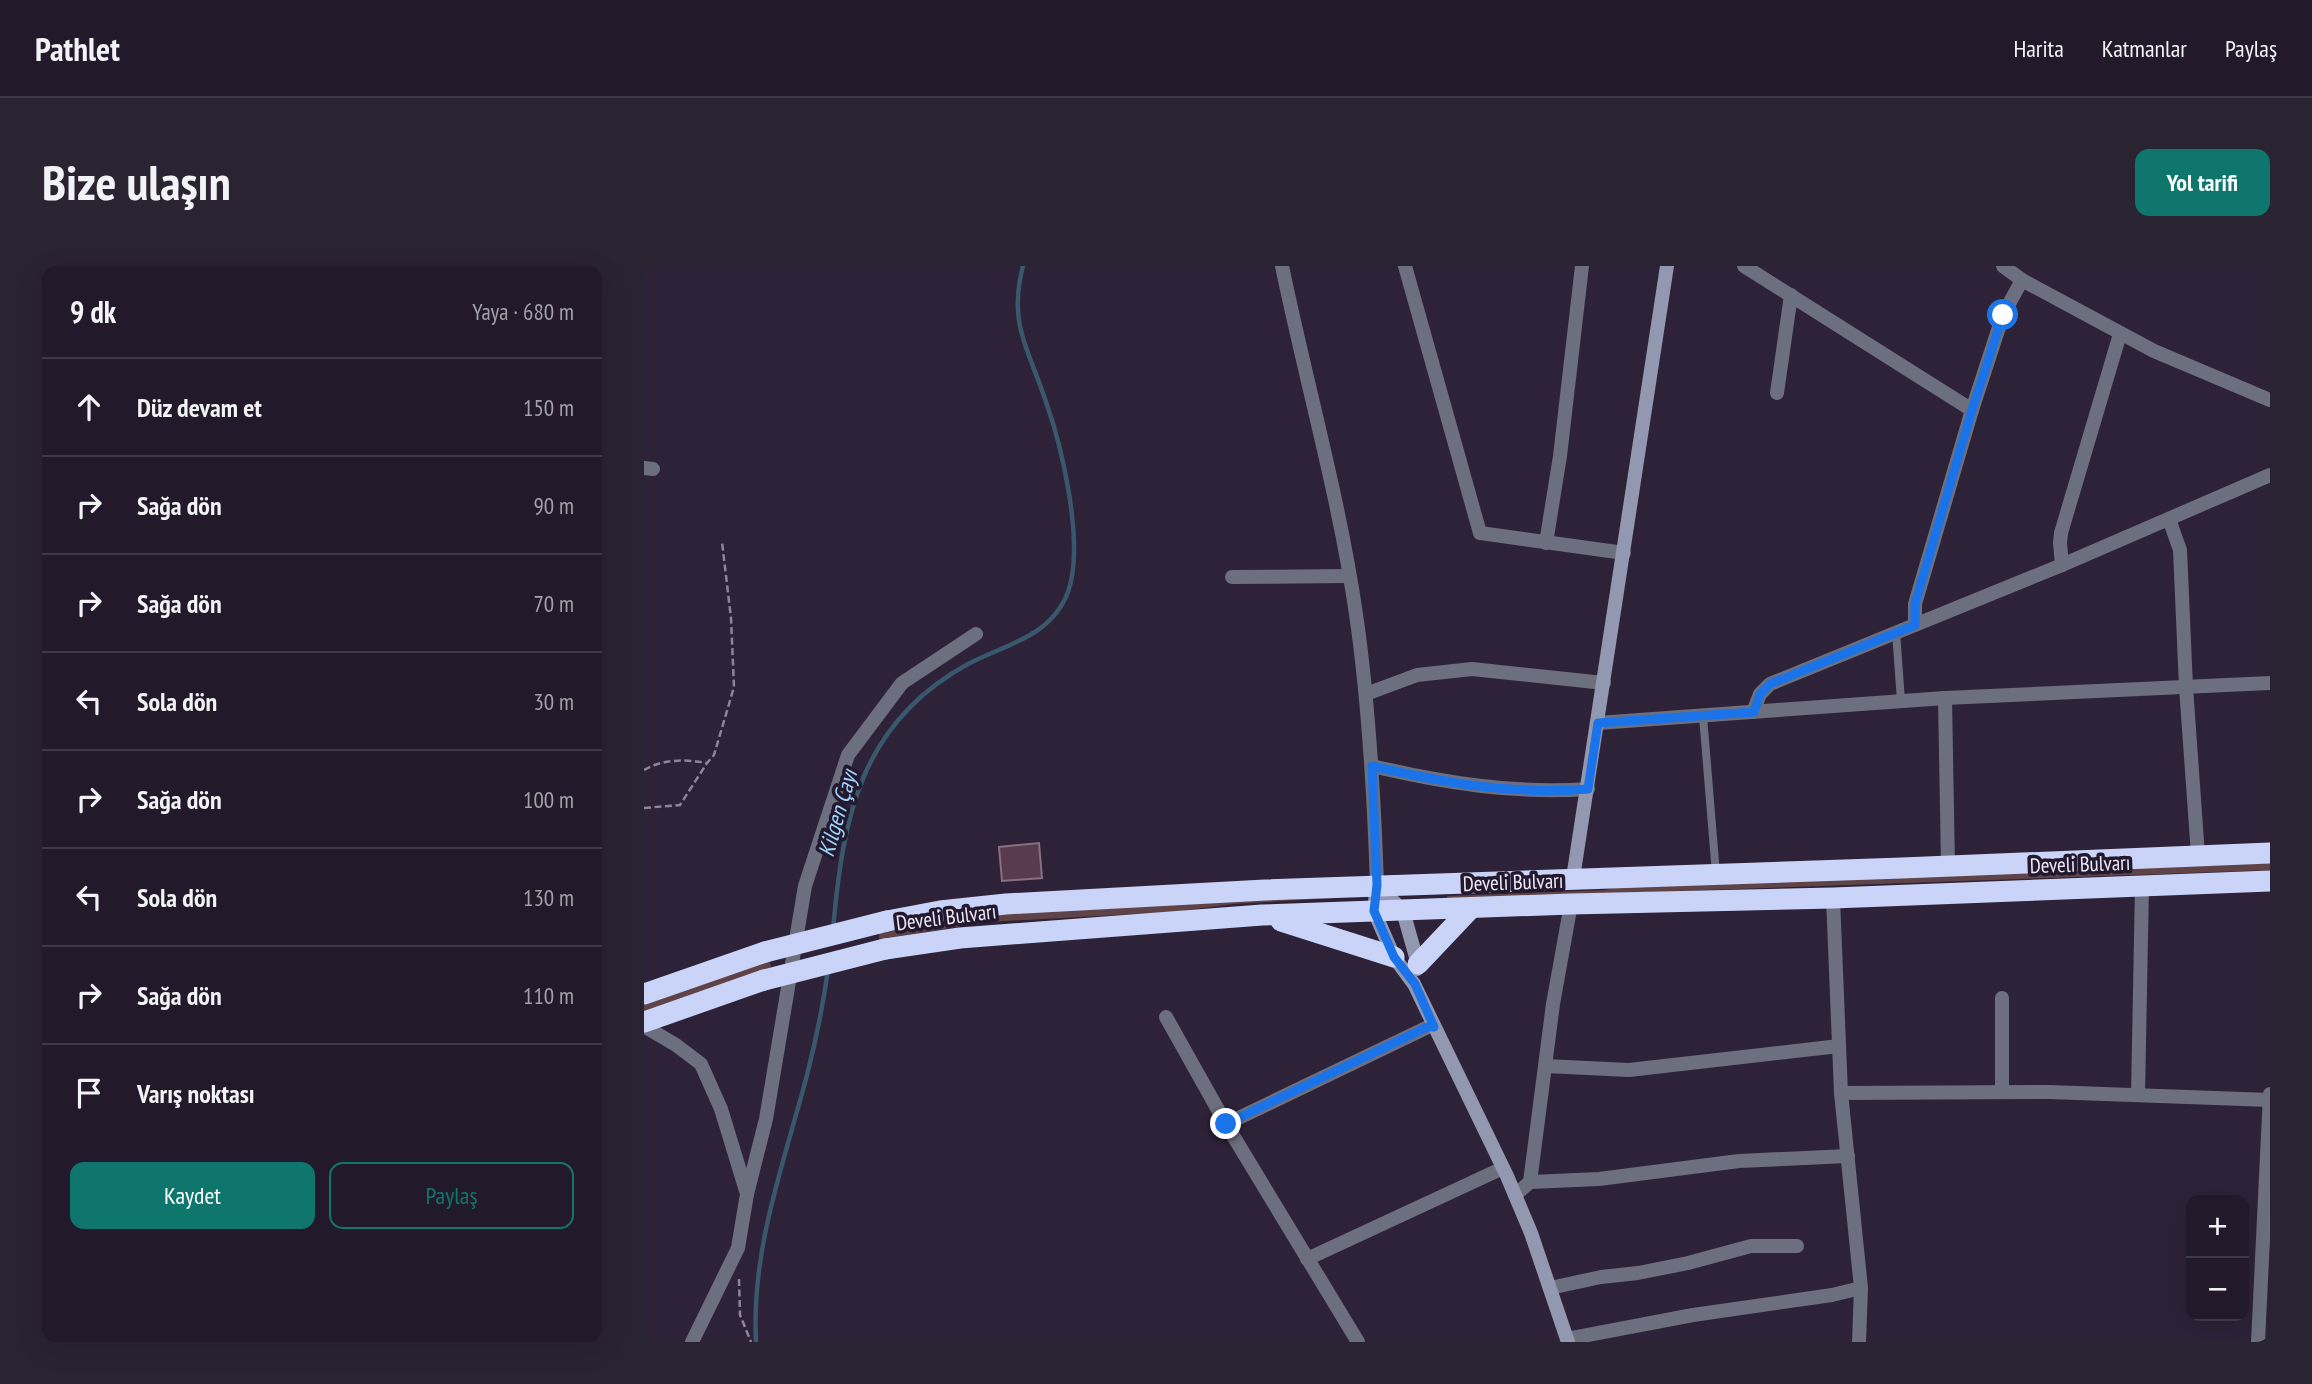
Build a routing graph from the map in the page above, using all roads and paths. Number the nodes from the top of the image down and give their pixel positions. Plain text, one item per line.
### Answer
1 (1282, 266) edge
2 (1405, 266) edge
3 (1582, 266) edge
4 (1667, 266) edge
5 (1744, 266) edge
6 (2003, 266) edge
7 (2022, 280) junction
8 (1791, 295) junction
9 (2120, 334) junction
10 (1777, 393) dead end
11 (2270, 400) edge
12 (1972, 410) junction
13 (2270, 475) edge
14 (2169, 519) junction
15 (722, 542) dead end
16 (1546, 543) junction
17 (1623, 553) junction
18 (2062, 565) junction
19 (1349, 576) junction
20 (1232, 577) dead end
21 (1915, 625) junction
22 (1896, 632) junction
23 (976, 634) dead end
24 (1604, 683) junction
25 (2270, 683) edge
26 (2186, 687) junction
27 (1366, 694) junction
28 (1945, 698) junction
29 (1901, 701) junction
30 (1754, 712) junction
31 (1703, 716) junction
32 (1598, 723) junction
33 (707, 763) junction
34 (1372, 766) junction
35 (644, 770) edge
36 (1588, 789) junction
37 (644, 808) edge
38 (2270, 853) edge
39 (2198, 855) junction
40 (1948, 866) junction
41 (1716, 874) junction
42 (1573, 878) junction
43 (2270, 881) edge
44 (1377, 885) junction
45 (2142, 886) junction
46 (1833, 898) junction
47 (1571, 904) junction
48 (1471, 908) junction
49 (1374, 911) junction
50 (1403, 911) junction
51 (1262, 915) junction
52 (1394, 957) junction
53 (1416, 974) junction
54 (644, 994) edge
55 (2001, 998) dead end
56 (1166, 1017) dead end
57 (644, 1024) edge
58 (1434, 1027) junction
59 (1839, 1046) junction
60 (1545, 1066) junction
61 (2002, 1092) junction
62 (1841, 1093) junction
63 (2270, 1094) edge
64 (2138, 1095) junction
65 (2270, 1100) edge
66 (1226, 1124) junction
67 (1847, 1156) junction
68 (1503, 1168) junction
69 (1530, 1182) junction
70 (747, 1194) junction
71 (1516, 1195) junction
72 (1797, 1245) dead end
73 (1307, 1259) junction
74 (739, 1275) dead end
75 (1550, 1288) junction
76 (1861, 1288) junction
77 (1568, 1341) edge
78 (692, 1342) edge
79 (751, 1342) edge
80 (1358, 1342) edge
81 (1859, 1342) edge
82 (2258, 1342) edge

1 - 19 street
2 - 16 street
3 - 16 street
4 - 17 street
5 - 8 street
6 - 7 street
7 - 9 street
7 - 12 street
8 - 10 street
8 - 12 street
9 - 11 street
9 - 18 street
12 - 21 street
13 - 14 street
14 - 18 street
14 - 26 street
15 - 33 path
16 - 17 street
17 - 24 street
18 - 21 street
19 - 20 street
19 - 27 street
21 - 22 street
22 - 29 lane
22 - 30 street
23 - 70 street
24 - 27 street
24 - 32 street
25 - 26 street
26 - 28 street
26 - 39 street
27 - 34 street
28 - 29 street
28 - 40 street
29 - 30 street
30 - 31 street
31 - 32 street
31 - 41 lane
32 - 36 street
33 - 35 path
33 - 37 path
34 - 36 street
34 - 44 street
36 - 42 street
38 - 39 highway, Develi Bulvarı
39 - 40 highway, Develi Bulvarı
40 - 41 highway, Develi Bulvarı
41 - 42 highway, Develi Bulvarı
42 - 44 highway, Develi Bulvarı
43 - 45 highway, Develi Bulvarı
44 - 49 street
44 - 50 street
44 - 54 highway, Develi Bulvarı, bridge
45 - 46 highway, Develi Bulvarı
45 - 64 street
46 - 47 highway, Develi Bulvarı
46 - 59 street
47 - 48 highway, Develi Bulvarı
47 - 60 street
48 - 50 highway, Develi Bulvarı
48 - 53 highway
49 - 50 highway, Develi Bulvarı
49 - 51 highway, Develi Bulvarı
49 - 52 street
50 - 53 street
51 - 52 highway
51 - 57 highway, Develi Bulvarı, bridge
52 - 53 street
53 - 58 street
55 - 61 street
56 - 66 street
57 - 70 street
58 - 66 street
58 - 68 street
59 - 60 street
59 - 62 street
60 - 69 street
61 - 62 street
61 - 64 street
62 - 67 street
63 - 65 street
64 - 65 street
65 - 82 street
66 - 73 street
67 - 69 street
67 - 76 street
68 - 71 street
68 - 73 street
69 - 71 street
70 - 78 street
71 - 75 street
72 - 75 street
73 - 80 street
74 - 79 path
75 - 77 street
76 - 77 street
76 - 81 street

